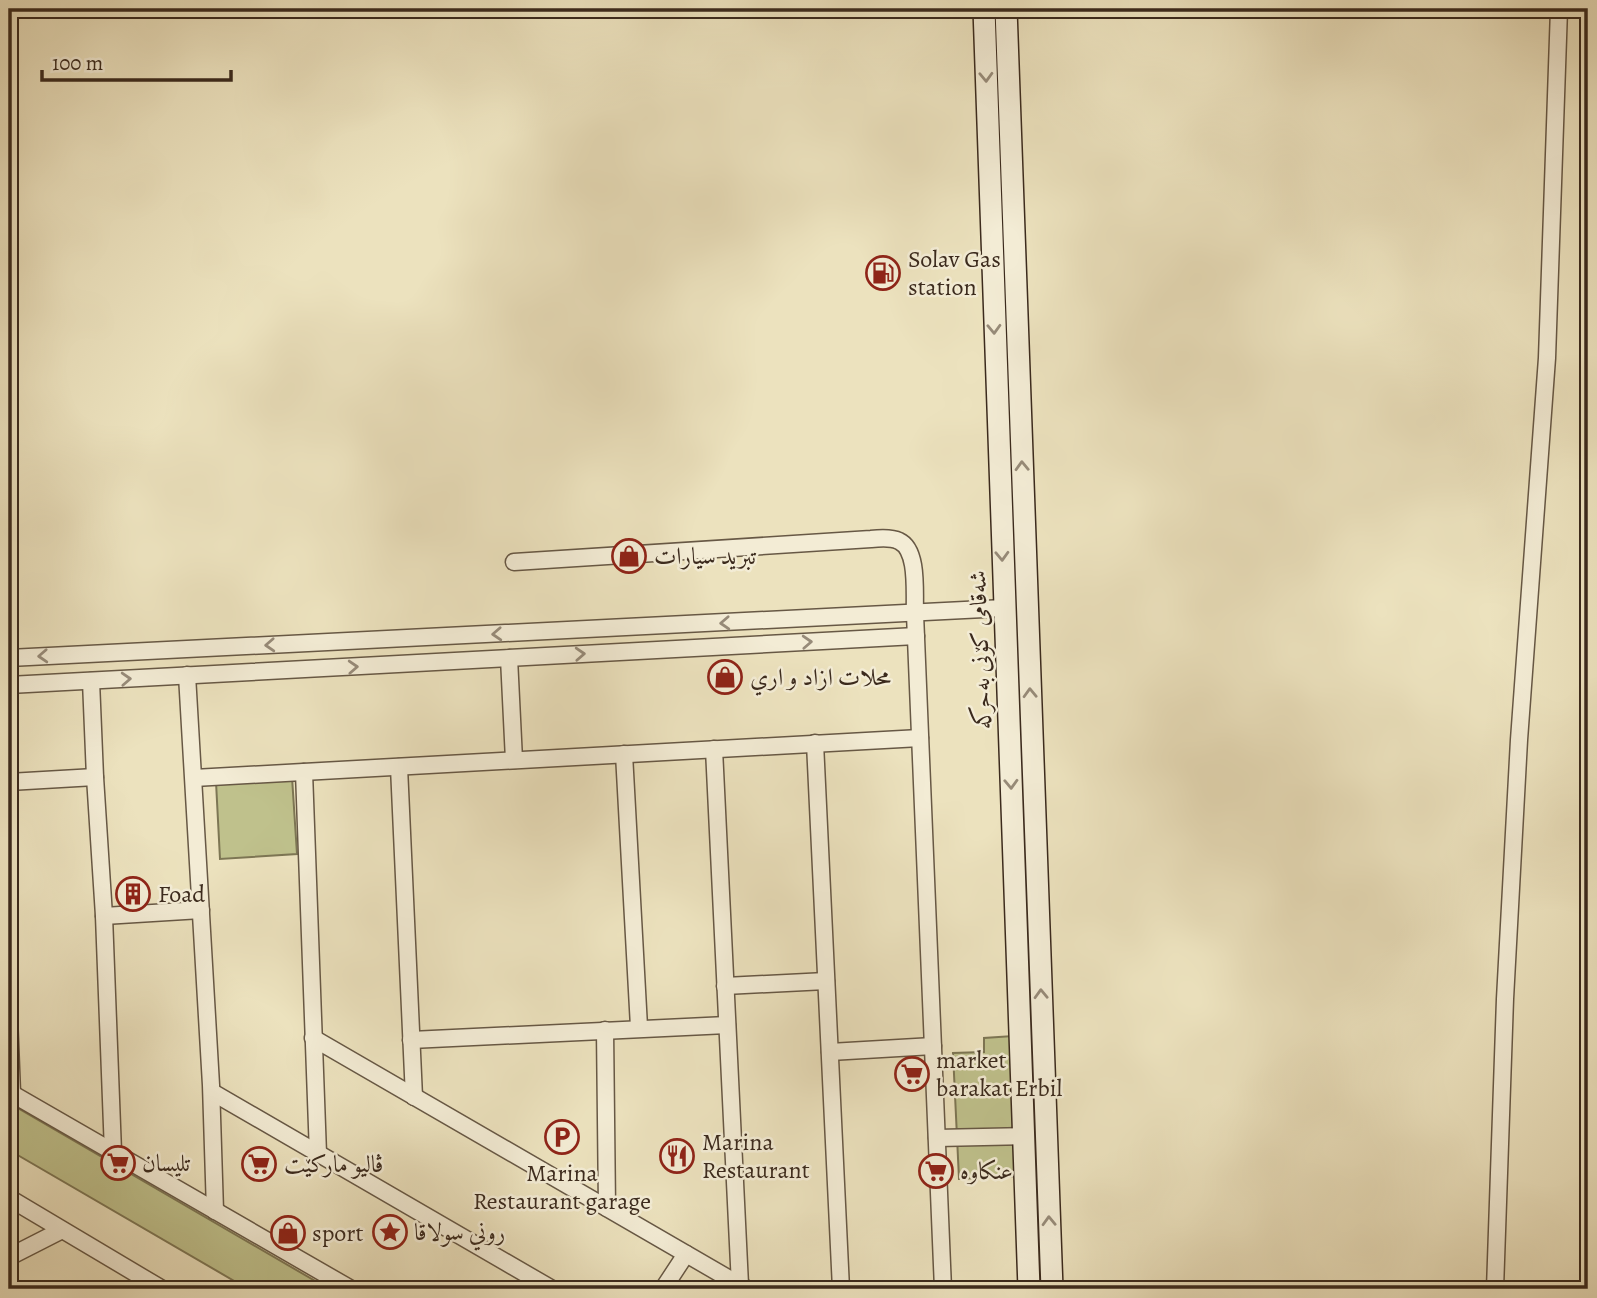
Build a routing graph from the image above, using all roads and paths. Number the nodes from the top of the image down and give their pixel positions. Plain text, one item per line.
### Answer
1 (984, 9) edge
2 (1006, 9) edge
3 (1559, 9) edge
4 (514, 562) dead end
5 (1004, 608) junction
6 (915, 614) junction
7 (916, 636) junction
8 (9, 658) edge
9 (509, 658) junction
10 (187, 675) junction
11 (91, 681) junction
12 (9, 685) edge
13 (920, 738) junction
14 (815, 743) junction
15 (714, 749) junction
16 (624, 754) junction
17 (513, 760) junction
18 (399, 767) junction
19 (304, 772) junction
20 (95, 777) junction
21 (194, 778) junction
22 (9, 782) edge
23 (201, 911) junction
24 (104, 916) junction
25 (826, 981) junction
26 (726, 986) junction
27 (9, 1017) edge
28 (727, 1025) junction
29 (639, 1027) junction
30 (605, 1030) junction
31 (313, 1038) junction
32 (411, 1040) junction
33 (933, 1046) junction
34 (830, 1052) junction
35 (10, 1092) edge
36 (212, 1092) junction
37 (414, 1097) junction
38 (1024, 1136) junction
39 (937, 1138) junction
40 (113, 1152) junction
41 (318, 1154) junction
42 (9, 1198) edge
43 (607, 1208) junction
44 (215, 1211) junction
45 (62, 1230) junction
46 (686, 1254) junction
47 (9, 1257) edge
48 (743, 1287) edge
49 (162, 1289) edge
50 (351, 1289) edge
51 (552, 1289) edge
52 (663, 1289) edge
53 (841, 1289) edge
54 (943, 1289) edge
55 (1029, 1289) edge
56 (1052, 1289) edge
57 (1495, 1289) edge

1 -> 5 street, شەقامی کۆنی بەحرکە
56 -> 2 street, شەقامی کۆنی بەحرکە
3 - 57 street
4 - 6 street
5 - 6 street
5 -> 38 street, شەقامی کۆنی بەحرکە
6 - 7 street
6 -> 8 street
9 -> 7 street
7 - 13 street
10 -> 9 street
9 - 17 street
11 -> 10 street
10 - 21 street
11 - 12 street
11 - 20 street
13 - 14 street
13 - 33 street
14 - 15 street
14 - 25 street
15 - 16 street
15 - 26 street
16 - 17 street
16 - 29 street
17 - 18 street
18 - 19 street
18 - 32 street
19 - 21 street
19 - 31 street
20 - 22 street
20 - 24 street
21 - 23 street
23 - 24 street
23 - 36 street
24 - 40 street
25 - 26 street
25 - 34 street
26 - 28 street
27 - 35 street
28 - 29 street
28 - 48 street
29 - 30 street
30 - 32 street
30 - 43 street
31 - 37 street
31 - 41 street
32 - 37 street
33 - 34 street
33 - 39 street
34 - 53 street
35 - 40 street
36 - 41 street
36 - 44 street
37 - 43 street
38 - 39 street
38 - 55 street, شەقامی کۆنی بەحرکە
39 - 54 street
40 - 44 street
41 - 51 street
42 - 45 street
43 - 46 street
44 - 50 street
45 - 47 street
45 - 49 street
46 - 48 street
46 - 52 street

